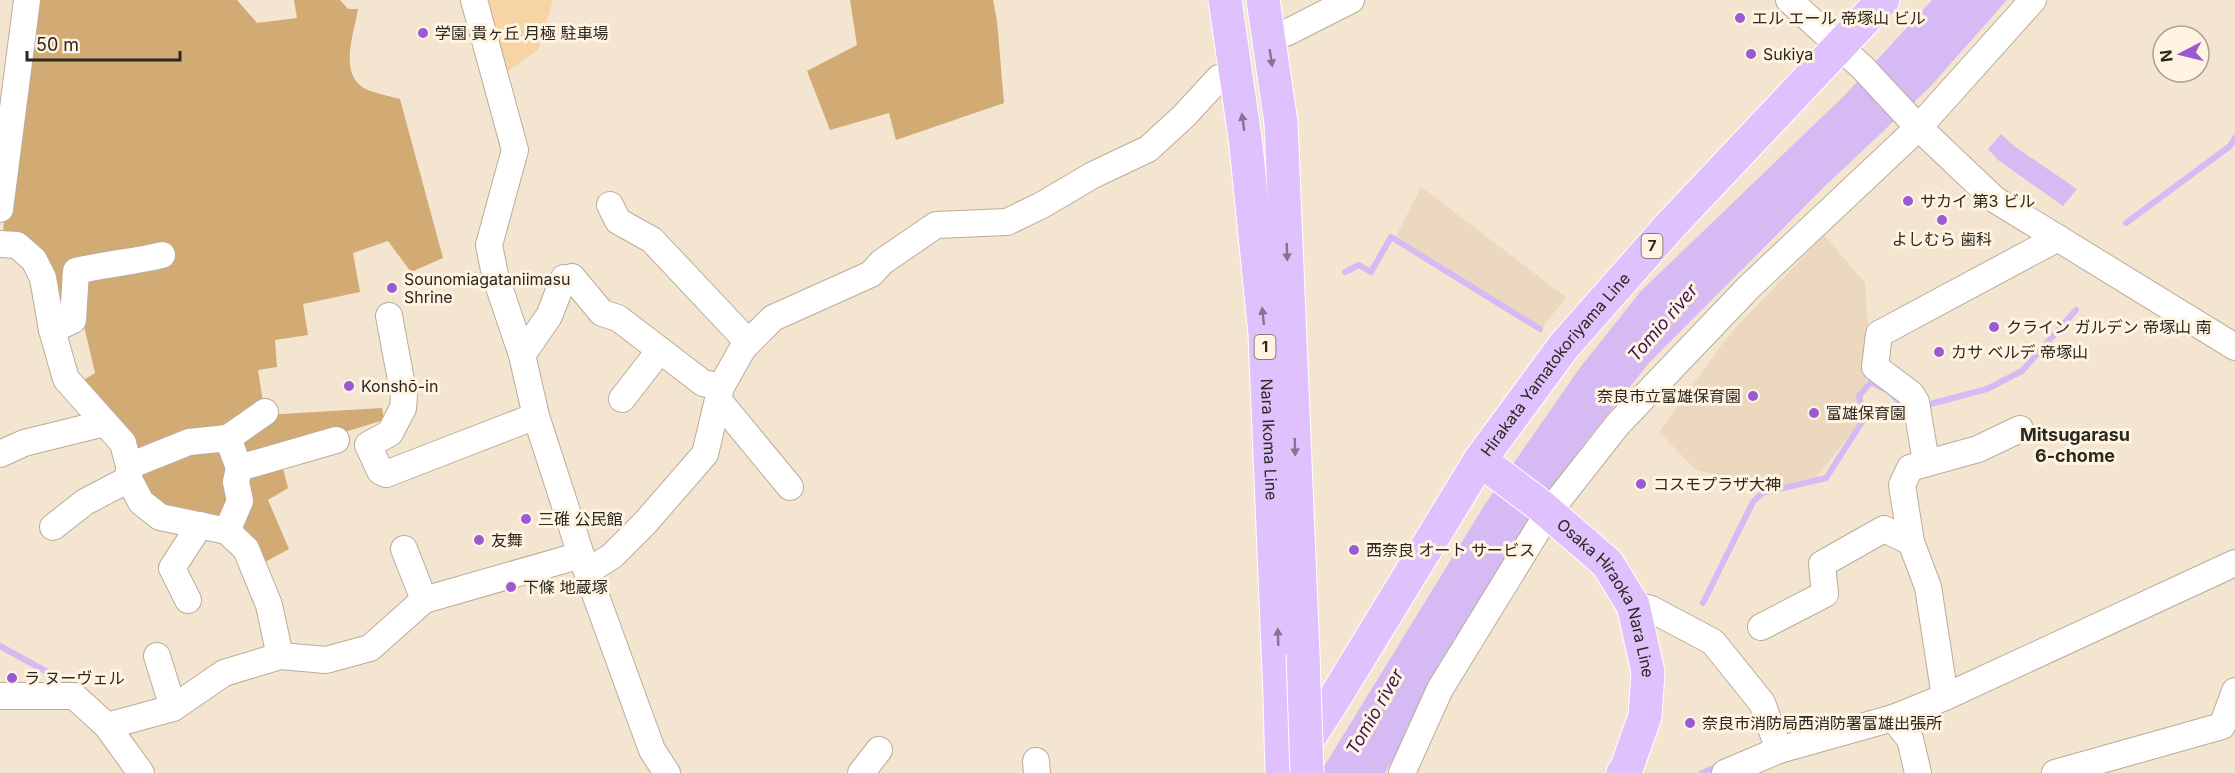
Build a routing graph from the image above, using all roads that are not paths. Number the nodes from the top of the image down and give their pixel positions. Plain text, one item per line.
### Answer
1 (27, 0) edge
2 (474, 0) edge
3 (1225, 0) edge
4 (1263, 0) edge
5 (1352, 0) edge
6 (1789, 0) edge
7 (1883, 0) edge
8 (2033, 0) edge
9 (1286, 33) dead end
10 (1839, 45) junction
11 (1219, 78) dead end
12 (1917, 125) junction
13 (610, 205) dead end
14 (0, 209) edge
15 (2058, 238) junction
16 (0, 244) edge
17 (162, 255) dead end
18 (388, 316) dead end
19 (52, 330) junction
20 (748, 342) junction
21 (2235, 347) edge
22 (660, 350) junction
23 (522, 355) junction
24 (720, 394) junction
25 (622, 399) dead end
26 (265, 412) dead end
27 (537, 416) junction
28 (105, 423) junction
29 (2020, 429) dead end
30 (228, 438) junction
31 (336, 440) dead end
32 (0, 454) edge
33 (1926, 462) junction
34 (239, 468) junction
35 (1491, 469) junction
36 (129, 472) junction
37 (790, 487) dead end
38 (1545, 510) junction
39 (200, 525) junction
40 (53, 527) dead end
41 (227, 531) junction
42 (1911, 542) junction
43 (404, 549) dead end
44 (585, 563) junction
45 (2235, 563) edge
46 (188, 600) dead end
47 (424, 600) junction
48 (1633, 605) junction
49 (1761, 627) dead end
50 (158, 656) dead end
51 (279, 656) junction
52 (2235, 691) edge
53 (0, 696) edge
54 (1945, 697) junction
55 (173, 708) junction
56 (1893, 718) junction
57 (107, 726) junction
58 (879, 750) dead end
59 (1779, 750) junction
60 (2069, 771) edge
61 (141, 773) edge
62 (666, 773) edge
63 (861, 773) edge
64 (1282, 773) edge
65 (1287, 773) edge
66 (1307, 773) edge
67 (1402, 773) edge
68 (1623, 773) edge
69 (1725, 773) edge
70 (1918, 773) edge

1 - 14 street
2 - 23 street
64 -> 3 main road, Nara Ikoma Line / 1
4 -> 66 main road, Nara Ikoma Line / 1, bridge
5 - 9 street
6 - 10 street
7 - 10 main road, Hirakata Yamatokoriyama Line / 7
8 - 12 street
10 - 12 street
10 - 35 main road, Hirakata Yamatokoriyama Line / 7
11 - 20 street
12 - 15 street
12 - 38 street
13 - 20 street
15 - 21 street
15 - 33 street
16 - 19 street
17 - 19 street
18 - 27 street
19 - 28 street
20 - 24 street
22 - 23 street
22 - 24 street
22 - 25 street
23 - 27 street
24 - 37 street
24 - 44 street
26 - 30 street
27 - 44 street
28 - 32 street
28 - 36 street
29 - 33 street
30 - 34 street
30 - 36 street
31 - 34 street
33 - 42 street
34 - 41 street
35 - 38 main road, Osaka Hiraoka Nara Line
35 - 65 main road, Hirakata Yamatokoriyama Line / 7
36 - 39 street
36 - 40 street
38 - 48 main road, Osaka Hiraoka Nara Line
38 - 67 street
39 - 41 street
39 - 46 street
41 - 51 street
42 - 49 street
42 - 54 street
43 - 47 street
44 - 47 street
44 - 62 street
45 - 54 street
47 - 51 street
48 - 59 street
48 - 68 main road, Osaka Hiraoka Nara Line
50 - 55 street
51 - 55 street
52 - 60 street
53 - 57 street
54 - 56 street
55 - 57 street
56 - 59 street
56 - 70 street
57 - 61 street
58 - 63 street
59 - 69 street

